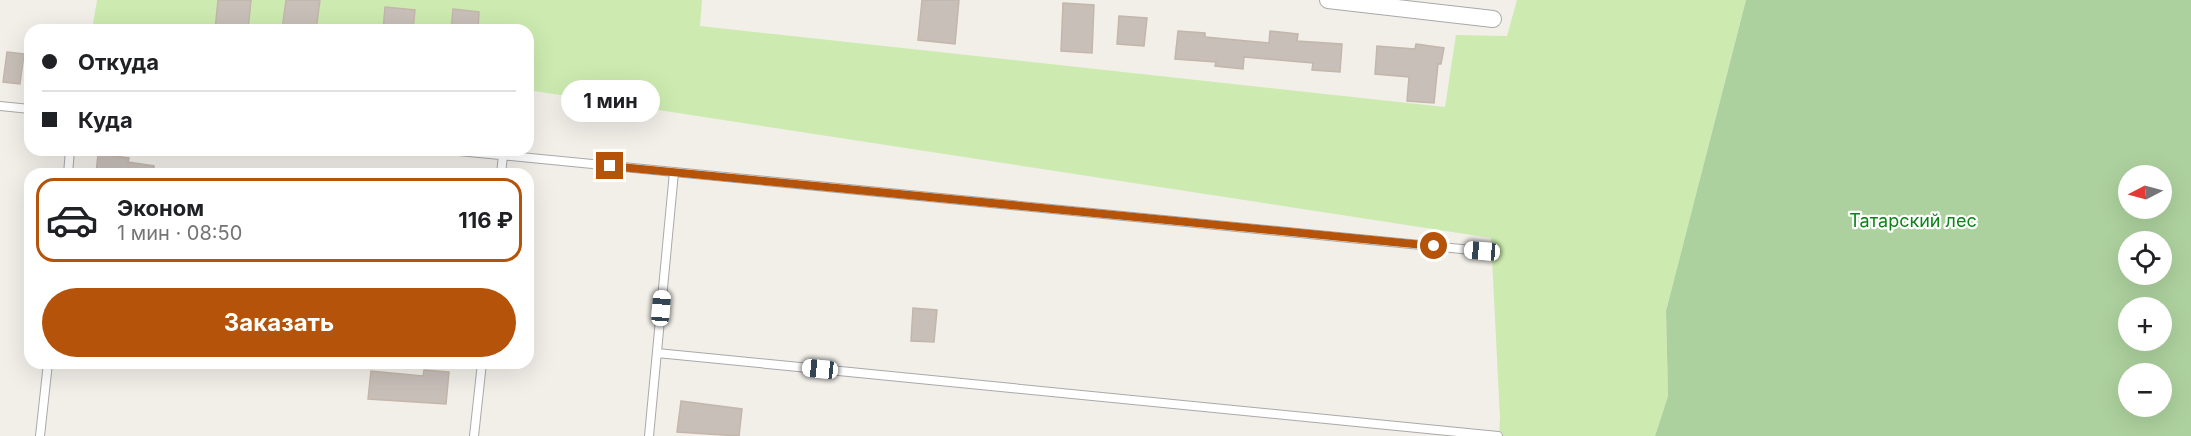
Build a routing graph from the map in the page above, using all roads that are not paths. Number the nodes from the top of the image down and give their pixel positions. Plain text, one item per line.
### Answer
1 (1328, 0) edge
2 (1493, 19) dead end
3 (0, 106) edge
4 (24, 108) edge
5 (513, 156) edge
6 (674, 172) junction
7 (1482, 251) dead end
8 (657, 353) junction
9 (47, 369) edge
10 (481, 369) edge
11 (40, 436) edge
12 (474, 436) edge
13 (649, 436) edge
14 (1498, 436) edge

1 - 2 street
3 - 4 lane
5 - 6 lane
6 - 7 lane
6 - 8 lane
8 - 13 lane
8 - 14 lane
9 - 11 lane
10 - 12 lane

